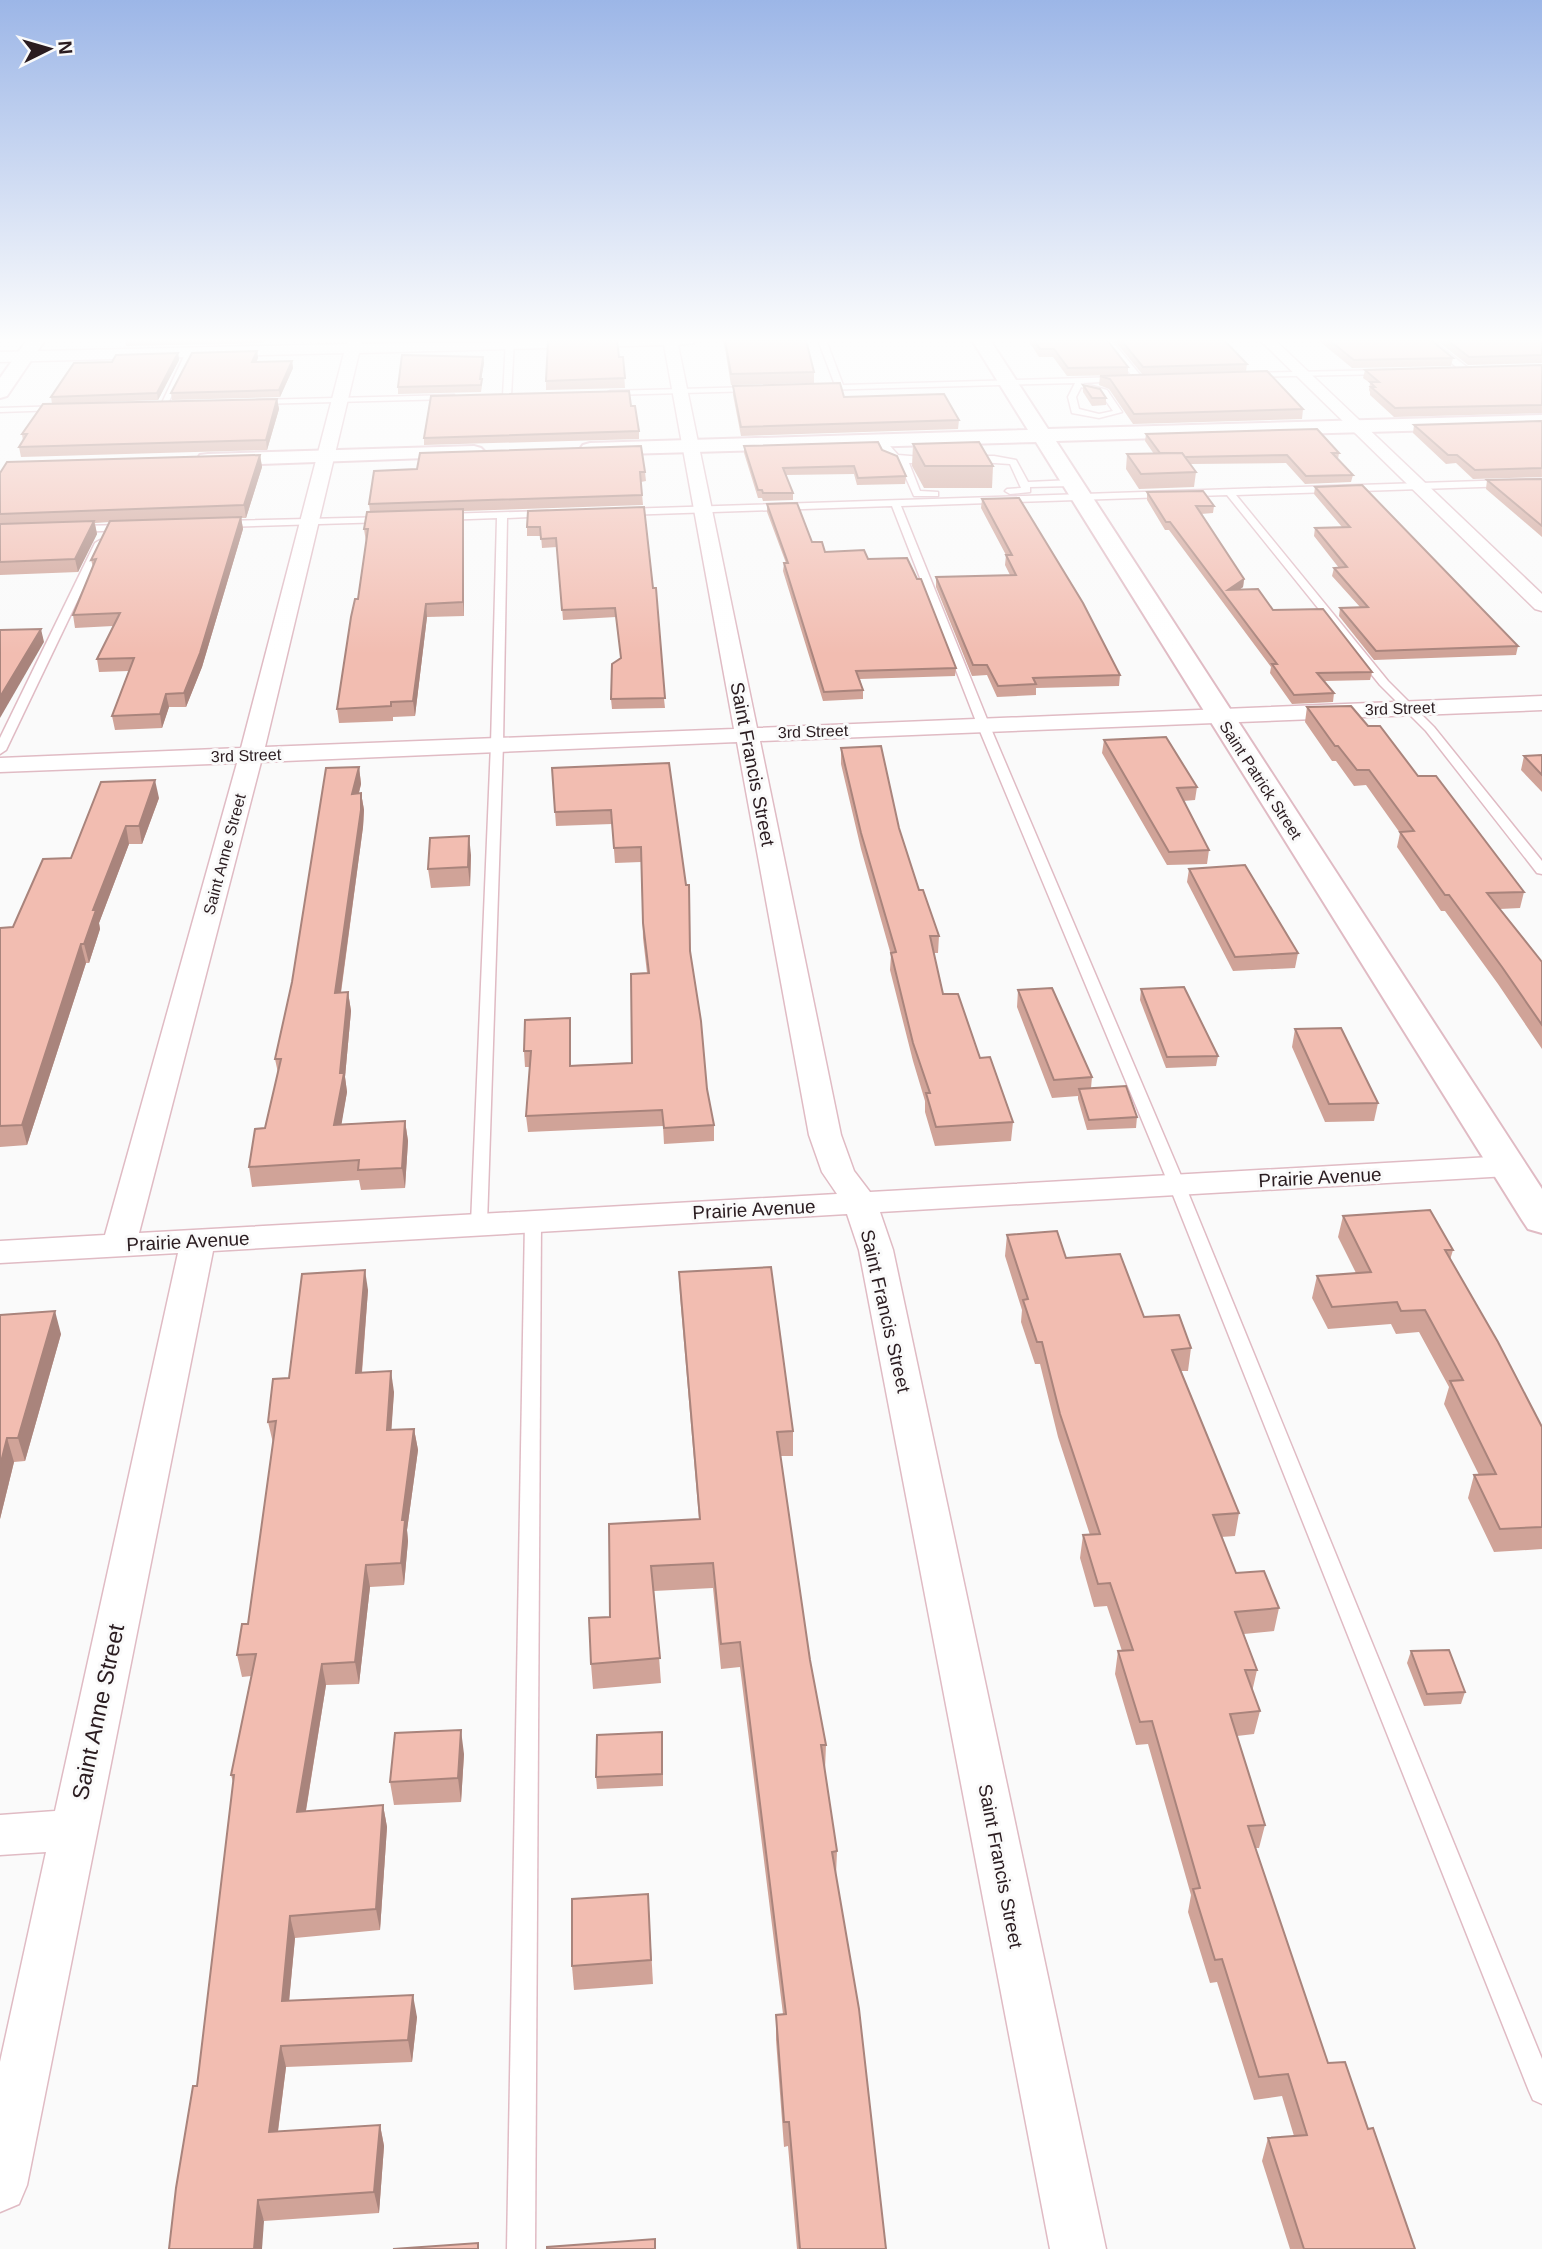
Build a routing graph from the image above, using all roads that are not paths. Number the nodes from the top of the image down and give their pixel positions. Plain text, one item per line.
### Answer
1 (329, 445) edge
2 (722, 445) edge
3 (882, 445) edge
4 (1048, 445) edge
5 (1376, 445) edge
6 (689, 446) junction
7 (563, 449) edge
8 (494, 451) edge
9 (326, 456) junction
10 (190, 460) edge
11 (903, 460) junction
12 (942, 460) edge
13 (955, 460) edge
14 (1542, 482) edge
15 (1024, 485) junction
16 (1418, 486) junction
17 (1077, 490) junction
18 (1229, 492) junction
19 (894, 503) junction
20 (702, 510) junction
21 (608, 513) edge
22 (555, 514) edge
23 (502, 516) junction
24 (433, 518) edge
25 (392, 519) edge
26 (309, 521) junction
27 (215, 524) edge
28 (134, 527) edge
29 (107, 528) junction
30 (67, 529) edge
31 (1542, 605) edge
32 (1542, 703) edge
33 (1406, 708) junction
34 (1219, 714) junction
35 (983, 724) junction
36 (748, 734) junction
37 (497, 744) junction
38 (0, 750) edge
39 (251, 755) junction
40 (0, 765) edge
41 (1542, 870) edge
42 (1508, 1166) junction
43 (1177, 1185) junction
44 (860, 1202) junction
45 (1542, 1220) edge
46 (533, 1221) junction
47 (479, 1224) junction
48 (198, 1240) junction
49 (119, 1245) junction
50 (0, 1252) edge
51 (74, 1830) junction
52 (0, 1835) edge
53 (1542, 2091) edge
54 (0, 2185) edge
55 (521, 2249) edge
56 (1078, 2249) edge

1 - 9 street, Saint Anne Street
2 - 6 main road
3 - 11 lane
4 - 17 main road, Saint Patrick Street
5 - 16 street
6 - 7 main road
6 - 20 street, Saint Francis Street
8 - 9 main road
9 - 10 main road
9 - 26 street, Saint Anne Street
11 - 12 lane
11 - 15 lane
13 - 15 lane
14 - 16 lane
15 - 17 lane
16 - 18 lane
16 - 31 street
17 - 18 lane
17 - 19 lane
17 - 34 main road, Saint Patrick Street
18 - 33 lane
19 - 20 lane
19 - 35 lane
20 - 21 lane
20 - 36 street, Saint Francis Street
22 - 23 lane
23 - 24 lane
23 - 37 lane
25 - 26 lane
26 - 27 lane
26 - 39 street, Saint Anne Street
28 - 29 lane
29 - 30 lane
29 - 38 lane
32 - 33 street, 3rd Street
33 - 34 street, 3rd Street
33 - 41 lane
34 - 35 street, 3rd Street
34 - 42 main road, Saint Patrick Street
35 - 36 street, 3rd Street
35 - 43 lane
36 - 37 street, 3rd Street
36 - 44 street, Saint Francis Street
37 - 39 street, 3rd Street
37 - 47 lane
39 - 40 street, 3rd Street
39 - 49 street, Saint Anne Street
42 - 43 street, Prairie Avenue
42 - 45 main road, Saint Patrick Street
43 - 44 street, Prairie Avenue
43 - 53 lane
44 - 46 street, Prairie Avenue
44 - 56 street, Saint Francis Street
46 - 47 street, Prairie Avenue
46 - 55 lane
47 - 48 street, Prairie Avenue
48 - 49 street, Prairie Avenue
48 - 51 street, Saint Anne Street
49 - 50 street, Prairie Avenue
51 - 52 street
51 - 54 street, Saint Anne Street

